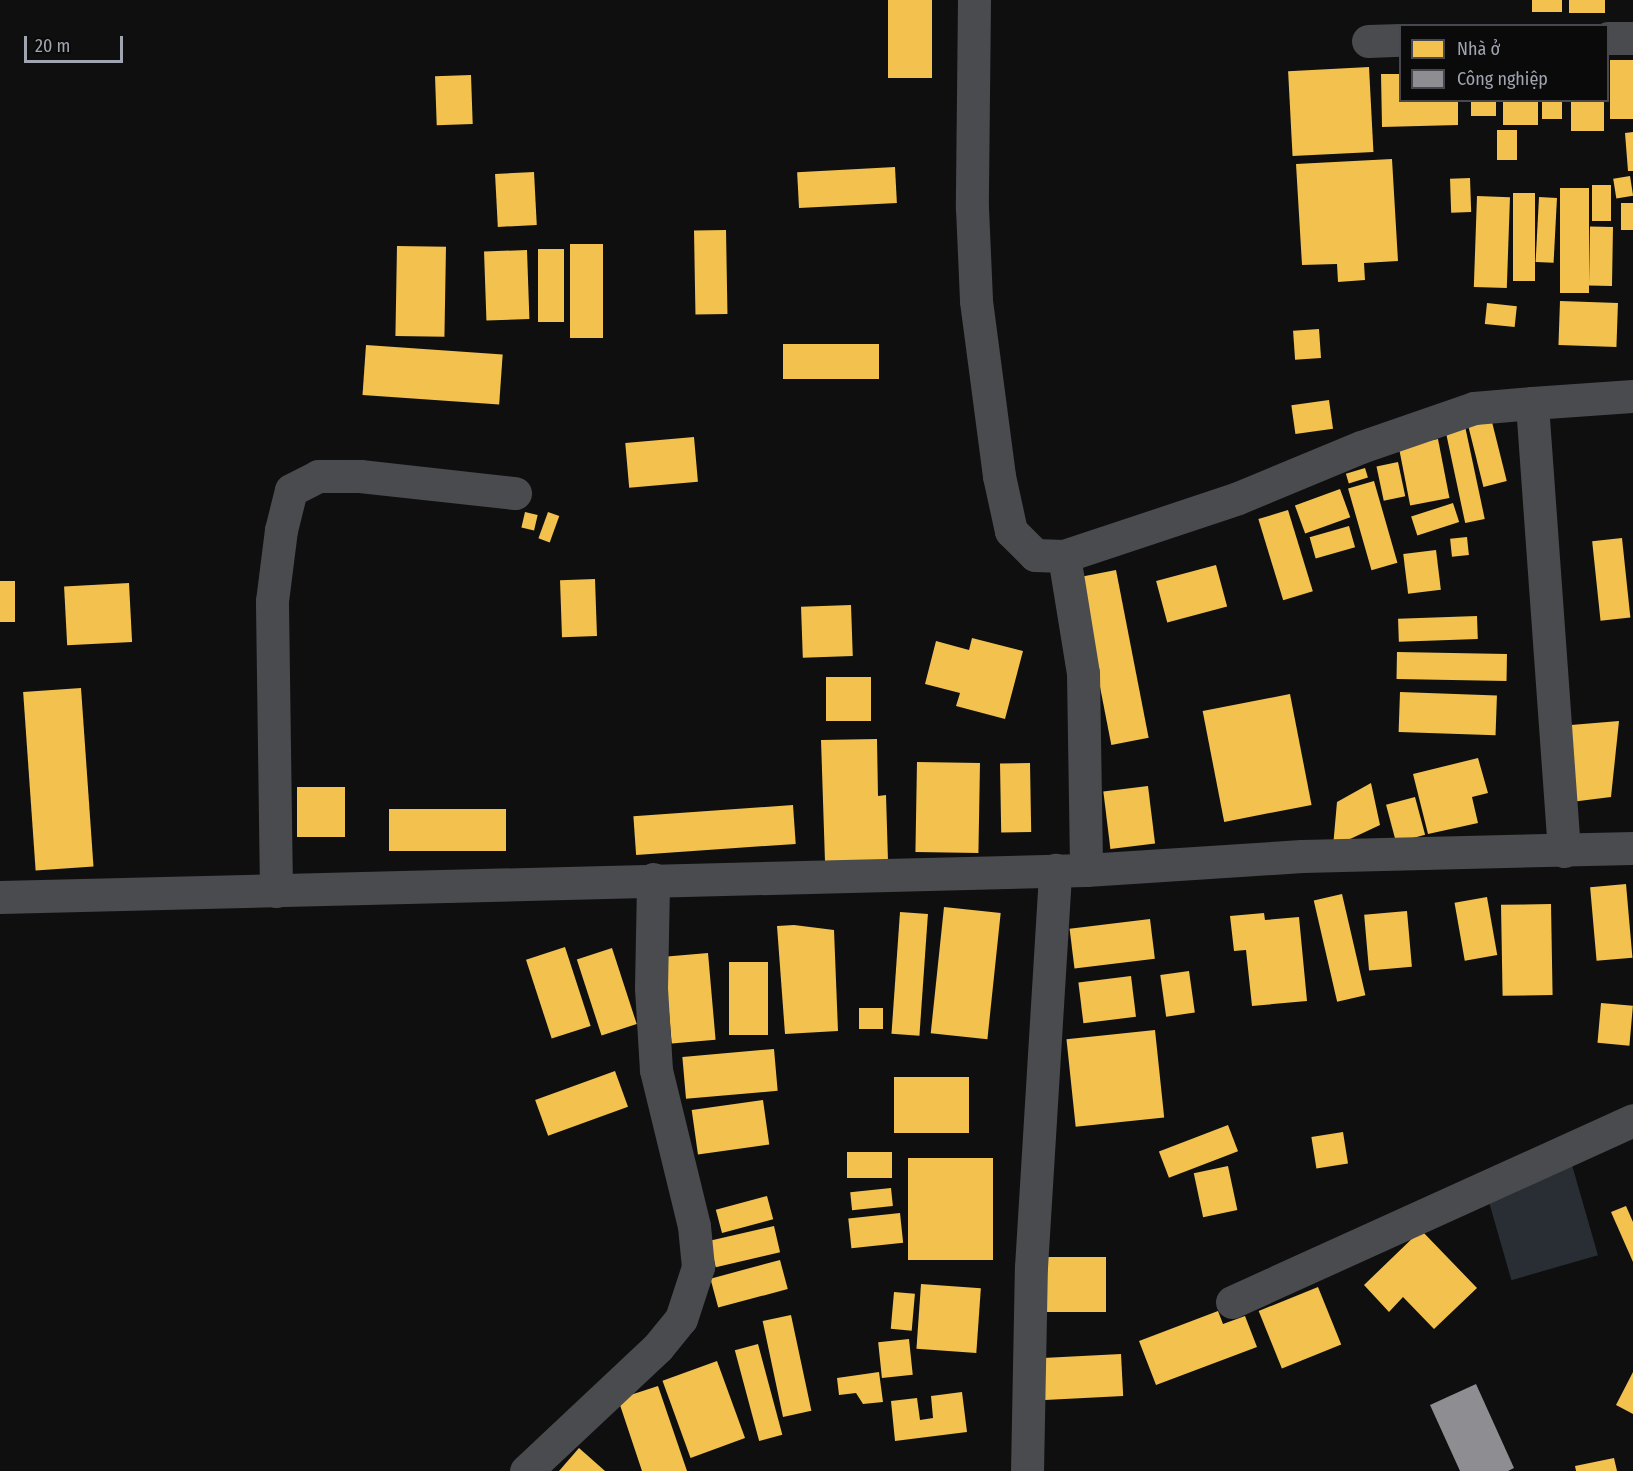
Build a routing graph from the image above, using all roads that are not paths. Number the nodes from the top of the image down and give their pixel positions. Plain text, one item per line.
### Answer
1 (974, 0) edge
2 (1609, 38) edge
3 (1633, 38) edge
4 (1399, 40) edge
5 (1368, 41) dead end
6 (1633, 396) edge
7 (1532, 403) junction
8 (515, 493) dead end
9 (1064, 556) junction
10 (1633, 848) edge
11 (1564, 851) junction
12 (1071, 870) junction
13 (653, 879) junction
14 (276, 891) junction
15 (0, 897) edge
16 (1633, 1120) edge
17 (1232, 1302) dead end
18 (526, 1471) edge
19 (1027, 1471) edge

1 - 9 street
2 - 3 street
4 - 5 street
6 - 7 street
7 - 9 street
7 - 11 street
8 - 14 street
9 - 12 street
10 - 11 street
11 - 12 street
12 - 13 street
12 - 19 street
13 - 14 street
13 - 18 street
14 - 15 street
16 - 17 street

